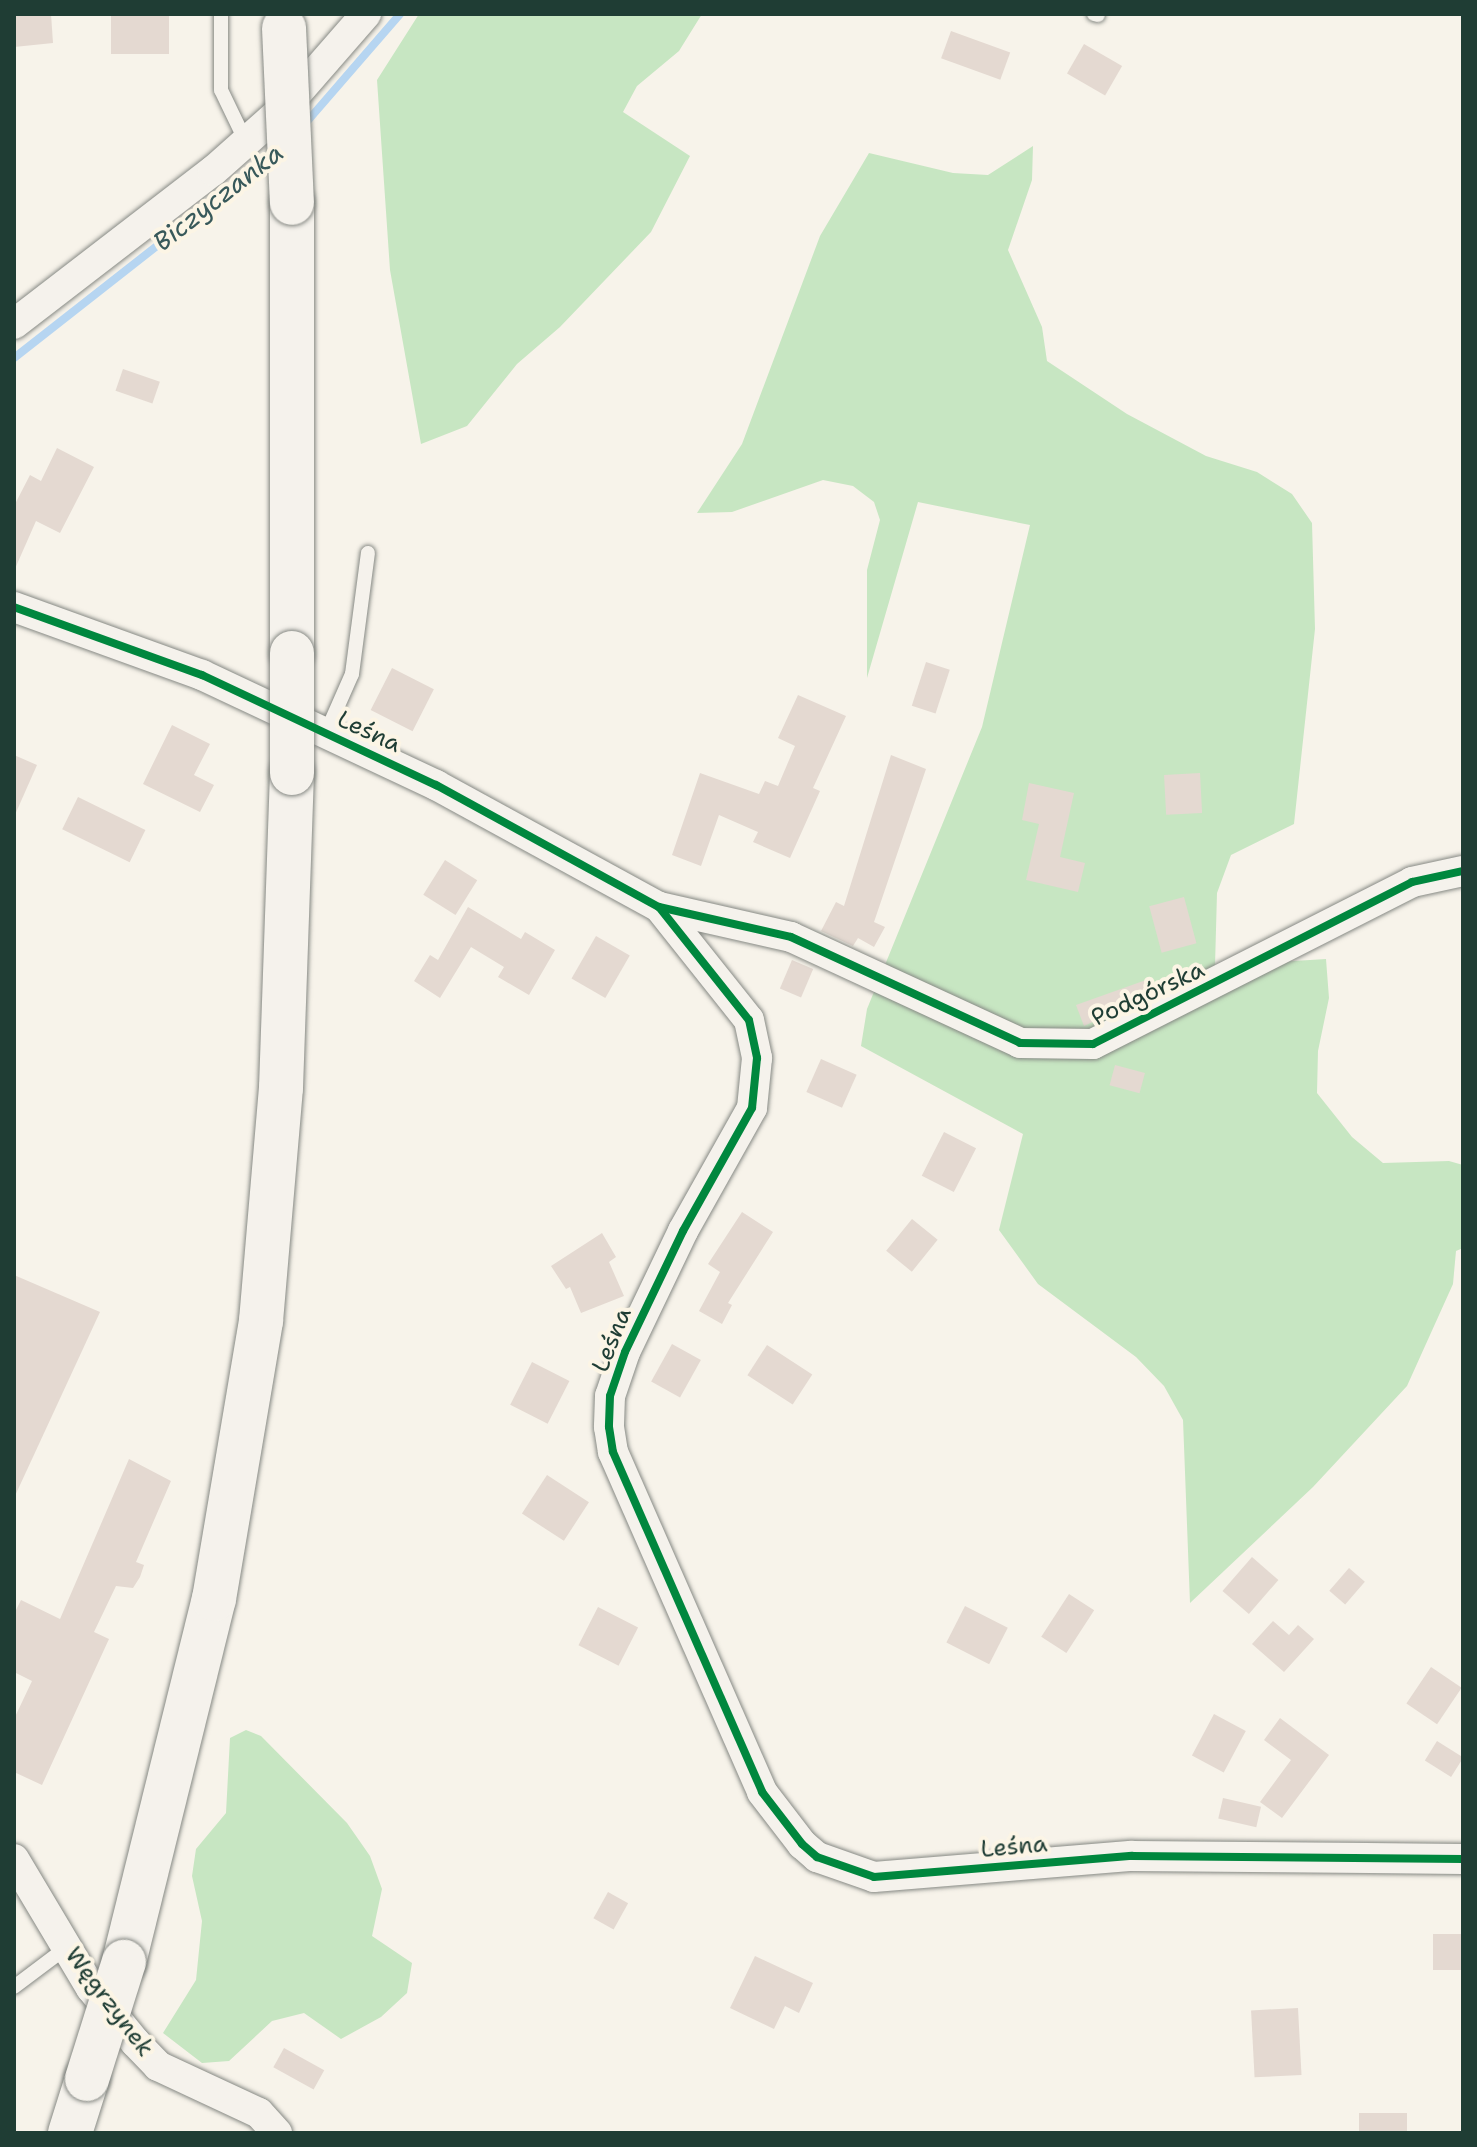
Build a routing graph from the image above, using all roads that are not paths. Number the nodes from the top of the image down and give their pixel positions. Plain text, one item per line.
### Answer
1 (221, 14) edge
2 (366, 14) edge
3 (284, 21) edge
4 (246, 142) junction
5 (14, 324) edge
6 (368, 553) dead end
7 (14, 607) edge
8 (326, 733) junction
9 (1463, 871) edge
10 (659, 907) junction
11 (14, 1859) edge
12 (1463, 1859) edge
13 (66, 1948) junction
14 (14, 1987) edge
15 (70, 2133) edge
16 (277, 2133) edge

1 - 4 lane
2 - 4 street
3 - 15 main road, bridge
4 - 5 street
6 - 8 lane
7 - 8 street, Leśna
8 - 10 street, Leśna
9 - 10 street, Podgórska
10 - 12 street, Leśna
11 - 13 street, Węgrzynek
13 - 14 lane
13 - 16 street, Węgrzynek

